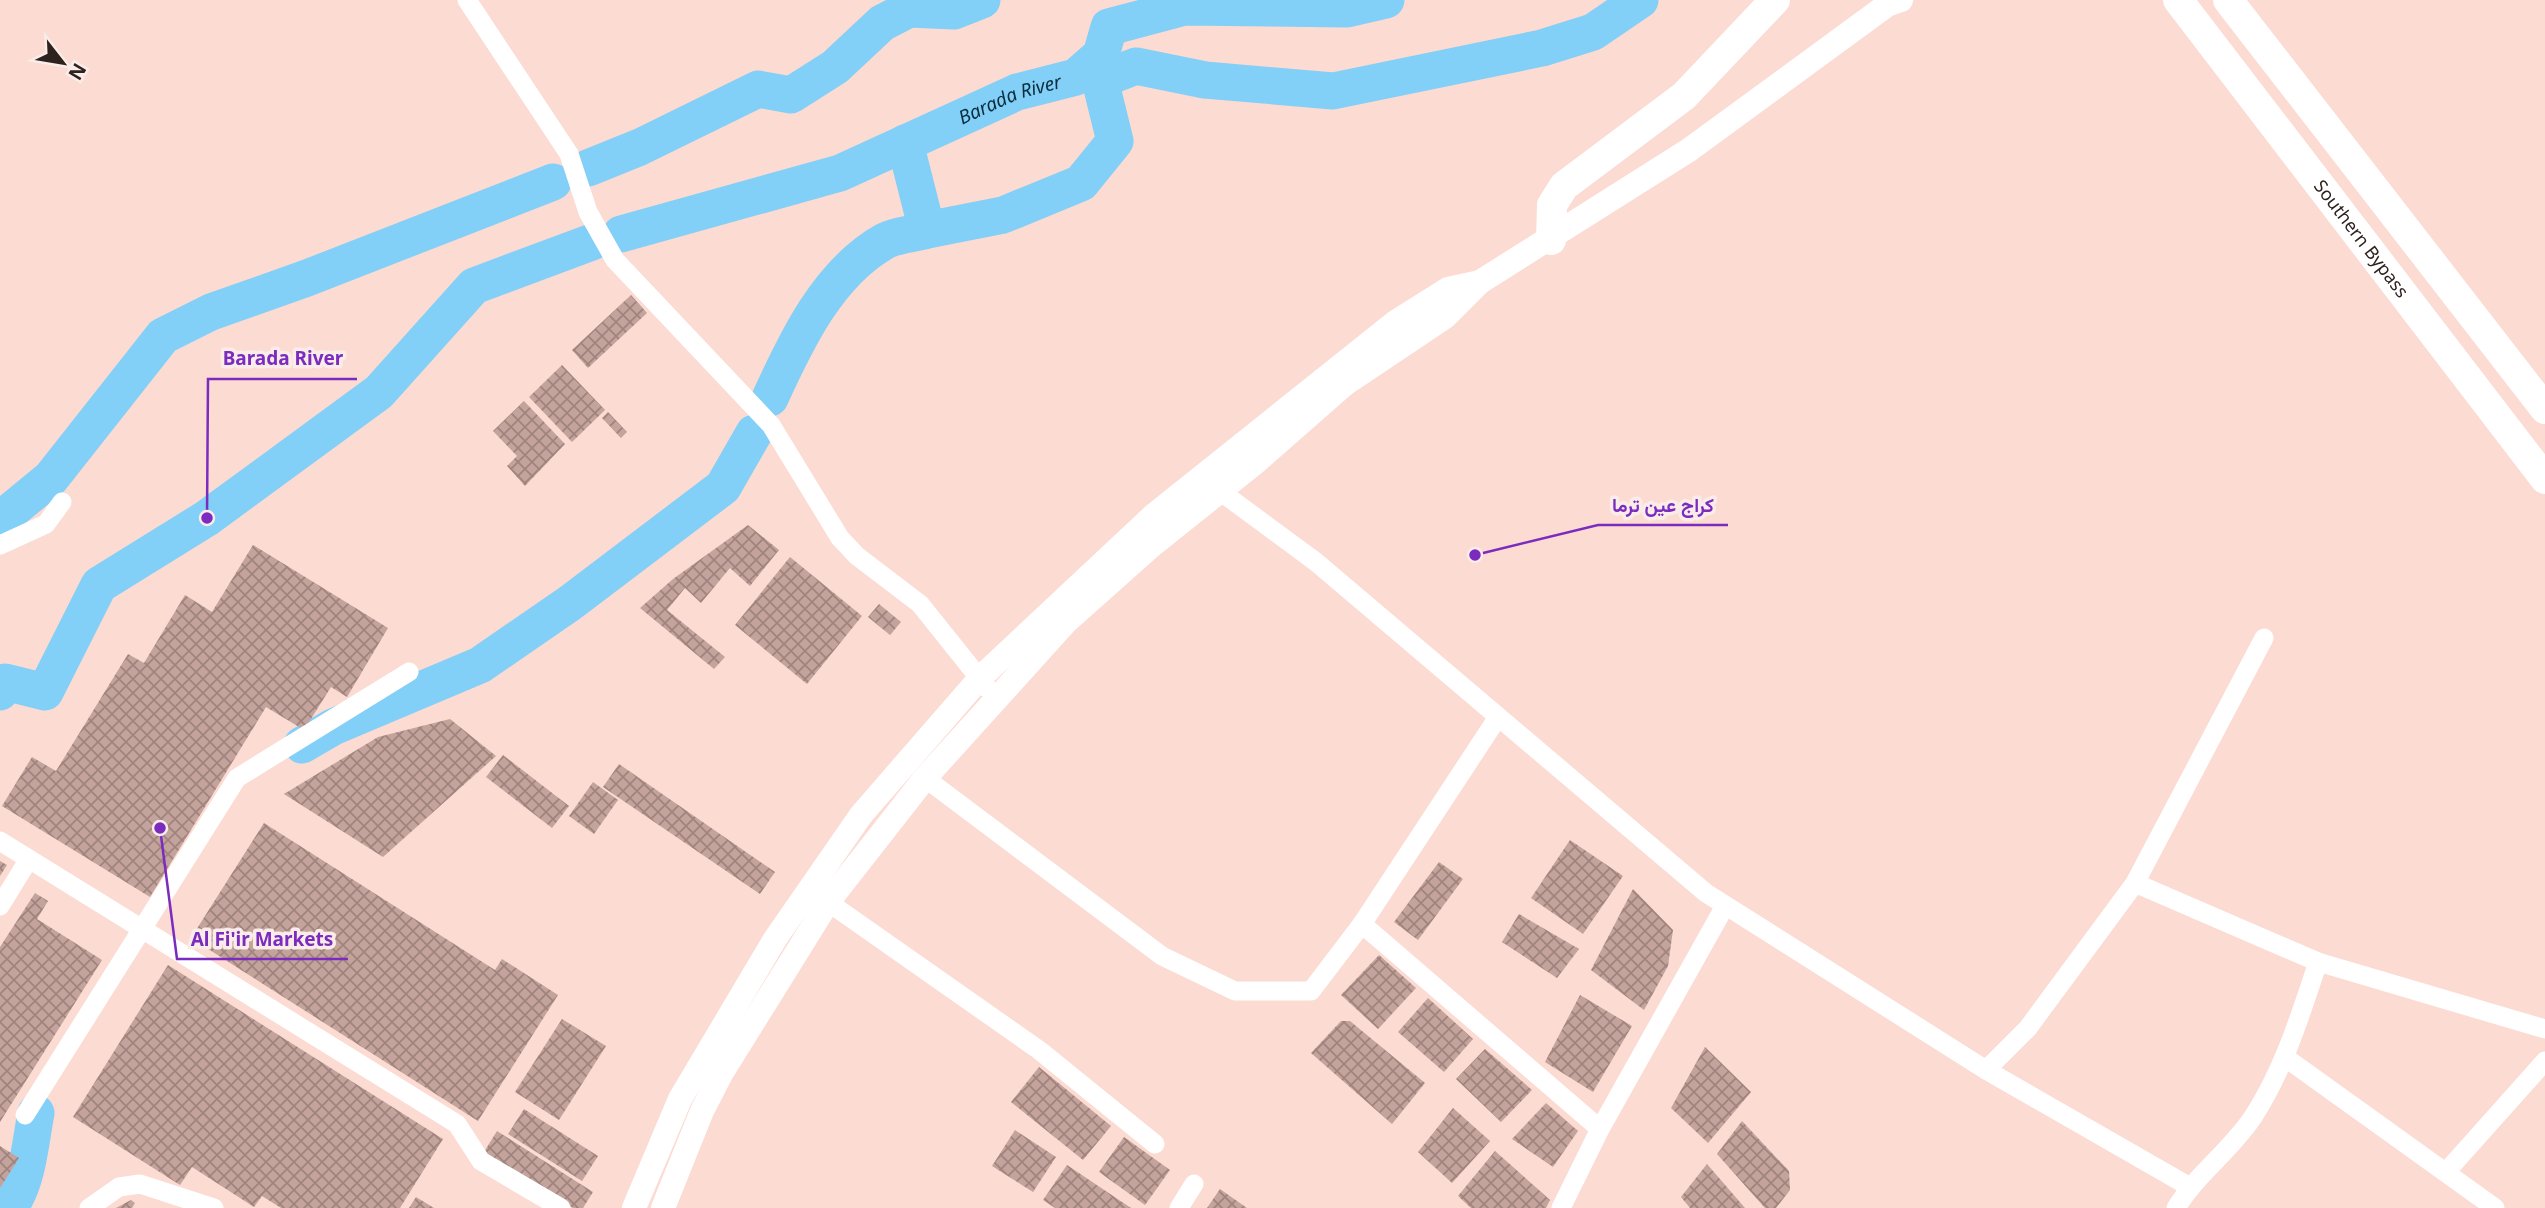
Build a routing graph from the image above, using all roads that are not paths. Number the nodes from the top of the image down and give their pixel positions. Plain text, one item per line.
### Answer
1 (467, 0) edge
2 (1775, 0) edge
3 (2178, 0) edge
4 (2228, 0) edge
5 (2255, 0) edge
6 (1893, 2) edge
7 (2283, 72) junction
8 (1551, 240) junction
9 (2545, 409) edge
10 (2545, 479) edge
11 (1211, 484) junction
12 (62, 502) dead end
13 (0, 545) edge
14 (2264, 638) dead end
15 (409, 672) dead end
16 (980, 678) junction
17 (994, 699) junction
18 (1498, 717) junction
19 (925, 778) junction
20 (0, 841) edge
21 (29, 859) junction
22 (2135, 883) junction
23 (828, 902) junction
24 (0, 906) edge
25 (1725, 906) junction
26 (1362, 924) junction
27 (142, 929) junction
28 (2318, 962) junction
29 (2545, 1029) edge
30 (2286, 1058) junction
31 (2545, 1061) edge
32 (1986, 1070) junction
33 (25, 1115) dead end
34 (1600, 1129) junction
35 (1155, 1144) dead end
36 (2446, 1172) junction
37 (1194, 1184) dead end
38 (2190, 1187) junction
39 (89, 1208) edge
40 (214, 1208) edge
41 (561, 1208) edge
42 (634, 1208) edge
43 (663, 1208) edge
44 (1179, 1208) edge
45 (1561, 1208) edge
46 (2176, 1208) edge
47 (2495, 1208) edge

1 - 16 street
2 - 8 highway
3 - 10 highway, Southern Bypass
4 - 7 highway
5 - 7 highway
6 - 8 main road
7 - 9 highway
8 - 11 main road
11 - 16 main road
11 - 17 main road
11 - 18 street
12 - 13 street
14 - 22 street
15 - 27 street
16 - 17 street
16 - 42 main road
17 - 19 main road
18 - 25 street
18 - 26 street
19 - 23 main road
19 - 26 street
20 - 21 street
21 - 24 street
21 - 27 street
22 - 28 street
22 - 32 street
23 - 35 street
23 - 43 main road
25 - 32 street
25 - 34 street
26 - 34 street
27 - 33 street
27 - 41 street
28 - 29 street
28 - 30 street
30 - 36 street
30 - 38 street
31 - 36 street
32 - 38 street
34 - 45 street
36 - 47 street
37 - 44 street
38 - 46 street
39 - 40 street

